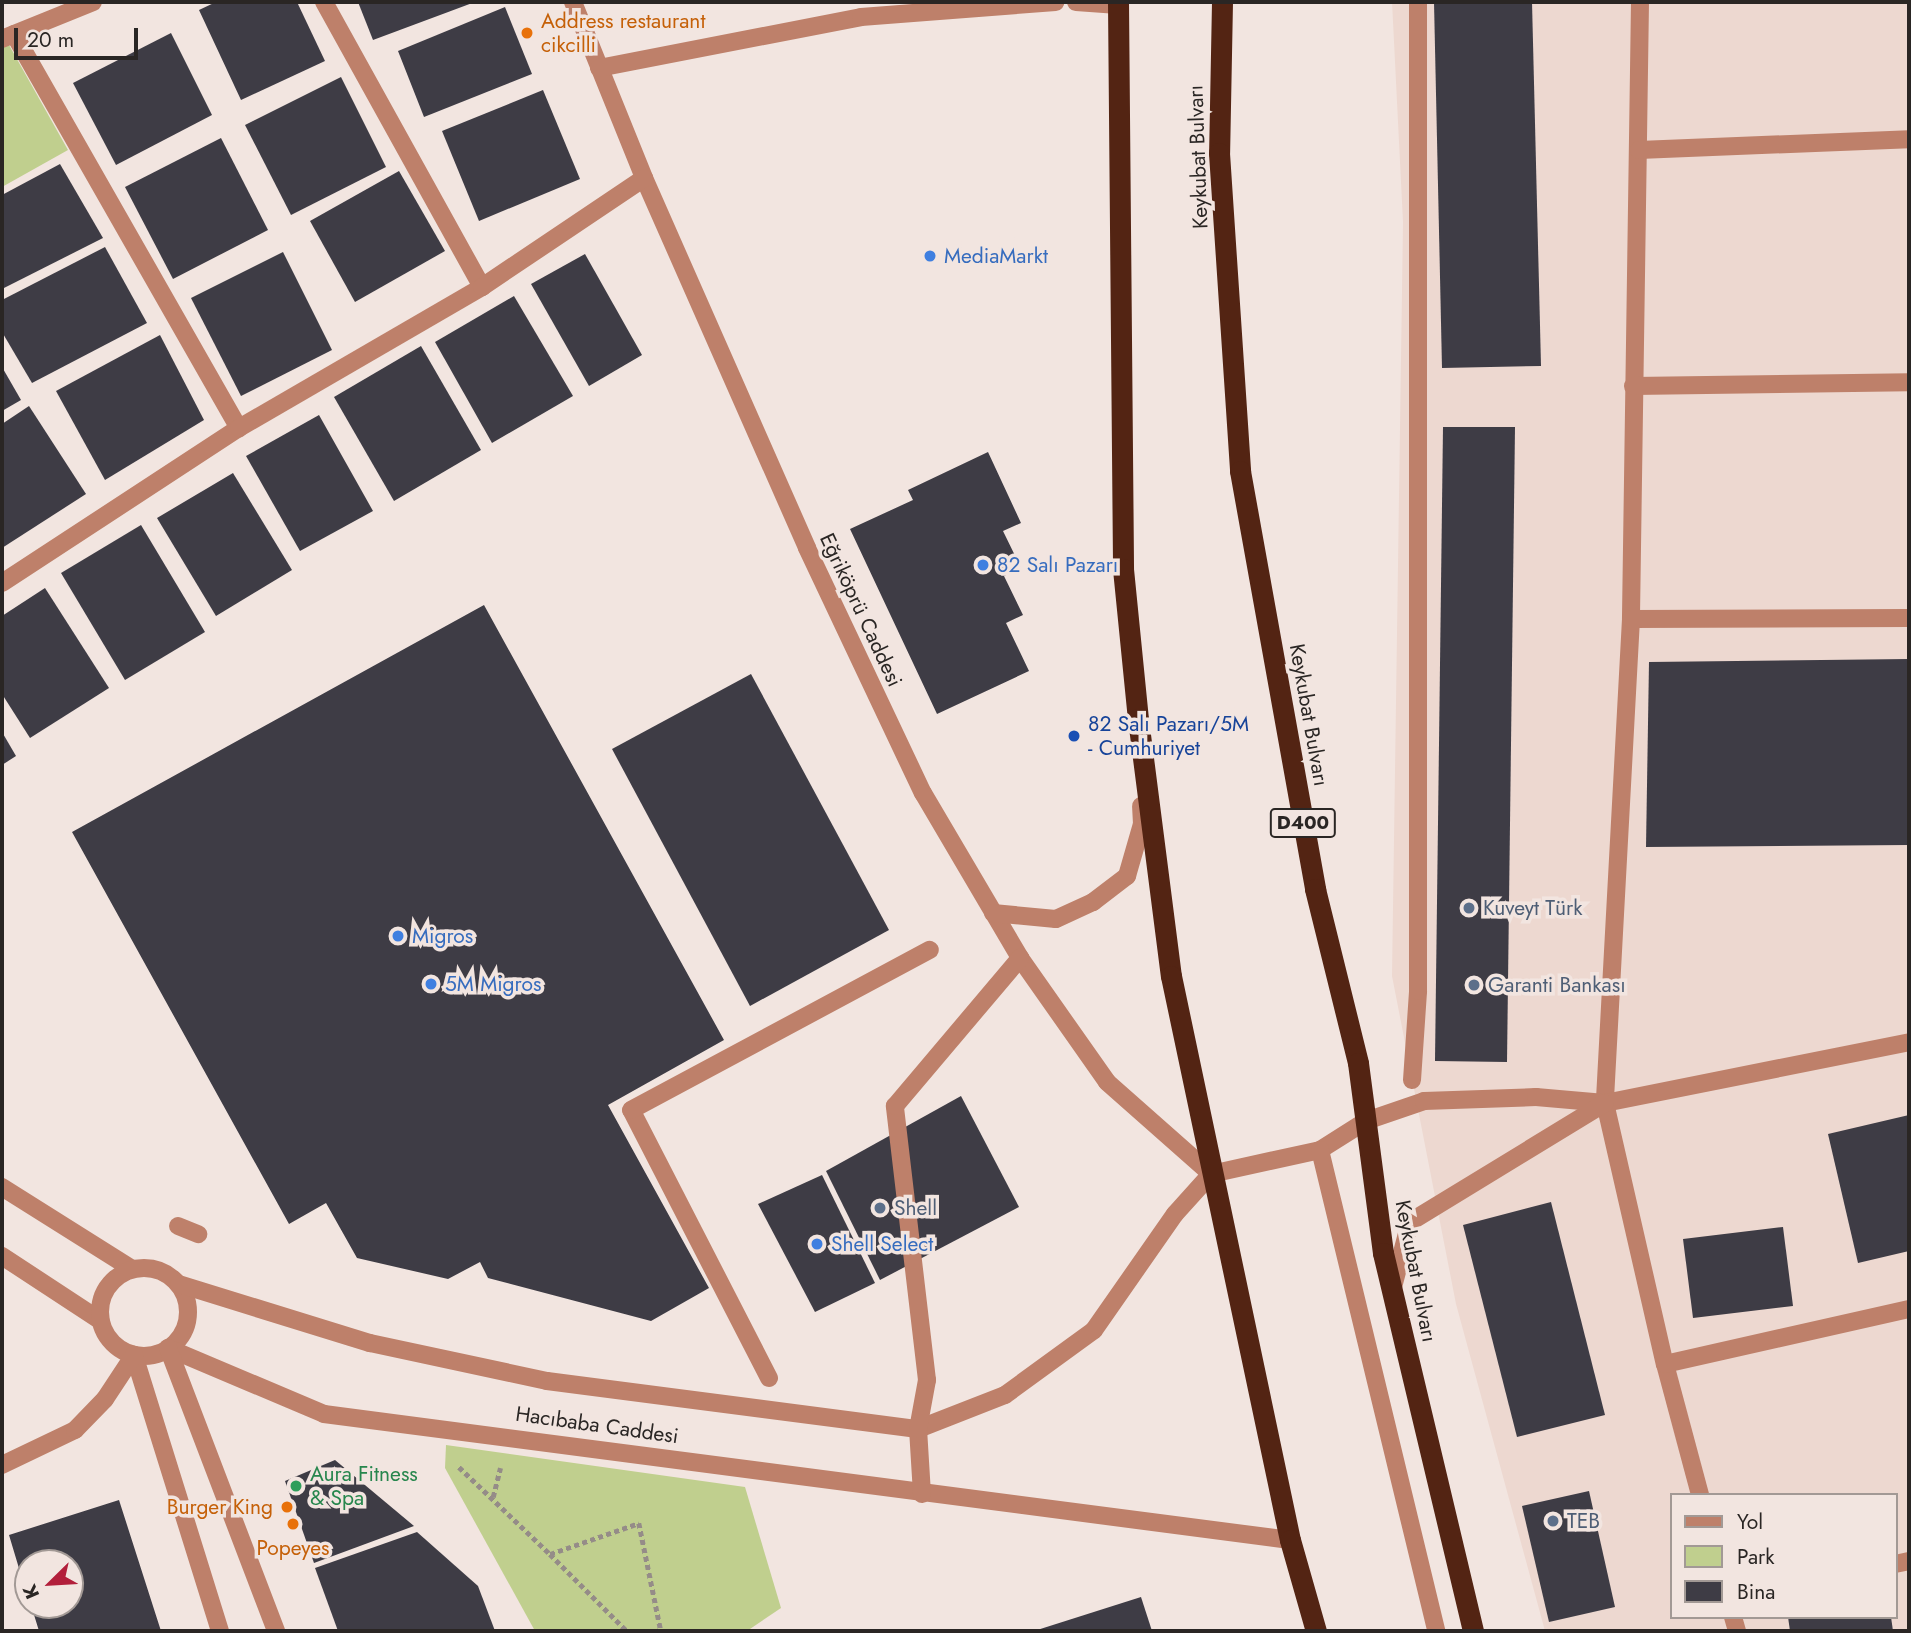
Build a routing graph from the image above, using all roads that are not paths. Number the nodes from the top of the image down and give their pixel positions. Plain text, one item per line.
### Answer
1 (324, 2) edge
2 (573, 2) edge
3 (1055, 2) edge
4 (1076, 2) edge
5 (1222, 2) edge
6 (1418, 2) edge
7 (1640, 2) edge
8 (1118, 3) edge
9 (82, 4) edge
10 (8, 36) edge
11 (599, 68) junction
12 (1909, 139) edge
13 (1639, 150) junction
14 (644, 178) junction
15 (482, 287) junction
16 (1909, 382) edge
17 (1633, 386) junction
18 (239, 428) junction
19 (2, 583) edge
20 (1909, 618) edge
21 (1631, 619) junction
22 (1138, 719) junction
23 (993, 913) junction
24 (930, 950) dead end
25 (1020, 958) junction
26 (1909, 1042) edge
27 (1412, 1080) dead end
28 (1605, 1103) junction
29 (1366, 1121) junction
30 (1320, 1150) junction
31 (1211, 1174) junction
32 (2, 1187) edge
33 (178, 1226) dead end
34 (198, 1234) dead end
35 (2, 1256) edge
36 (132, 1269) junction
37 (178, 1284) junction
38 (1392, 1291) junction
39 (1909, 1308) edge
40 (101, 1321) junction
41 (168, 1348) junction
42 (134, 1354) junction
43 (1665, 1364) junction
44 (769, 1378) dead end
45 (918, 1429) junction
46 (2, 1465) edge
47 (1699, 1493) edge
48 (922, 1494) junction
49 (1290, 1540) junction
50 (220, 1631) edge
51 (276, 1631) edge
52 (1316, 1631) edge
53 (1436, 1631) edge
54 (1474, 1631) edge

1 - 15 street
2 - 11 street, Eğriköprü Caddesi
3 - 11 street
4 - 8 street
5 - 29 highway, Keykubat Bulvarı / D400
6 - 27 street
7 - 13 street
8 - 22 highway
9 - 10 street
10 - 18 street
11 - 14 street, Eğriköprü Caddesi
12 - 13 street
13 - 17 street
14 - 15 street
14 - 23 street, Eğriköprü Caddesi
15 - 18 street
16 - 17 street
17 - 21 street
18 - 19 street
20 - 21 street
21 - 28 street
22 - 23 street
22 - 31 highway
23 - 25 street, Eğriköprü Caddesi
24 - 44 street
25 - 31 street, Eğriköprü Caddesi
25 - 45 street
26 - 28 street
28 - 29 street
28 - 38 street
28 - 43 street
29 - 30 street
29 - 38 highway, Keykubat Bulvarı / D400
30 - 31 street
30 - 53 street
31 - 45 street
31 - 49 highway
32 - 36 street
33 - 34 street
35 - 40 street
36 - 37 street
36 - 40 street
37 - 41 street
37 - 45 street
38 - 54 highway, Keykubat Bulvarı / D400
39 - 43 street
40 - 42 street
41 - 42 street
41 - 48 street, Hacıbaba Caddesi
41 - 51 street
42 - 46 street
42 - 50 street
43 - 47 street
45 - 48 street
48 - 49 street, Hacıbaba Caddesi
49 - 52 highway

